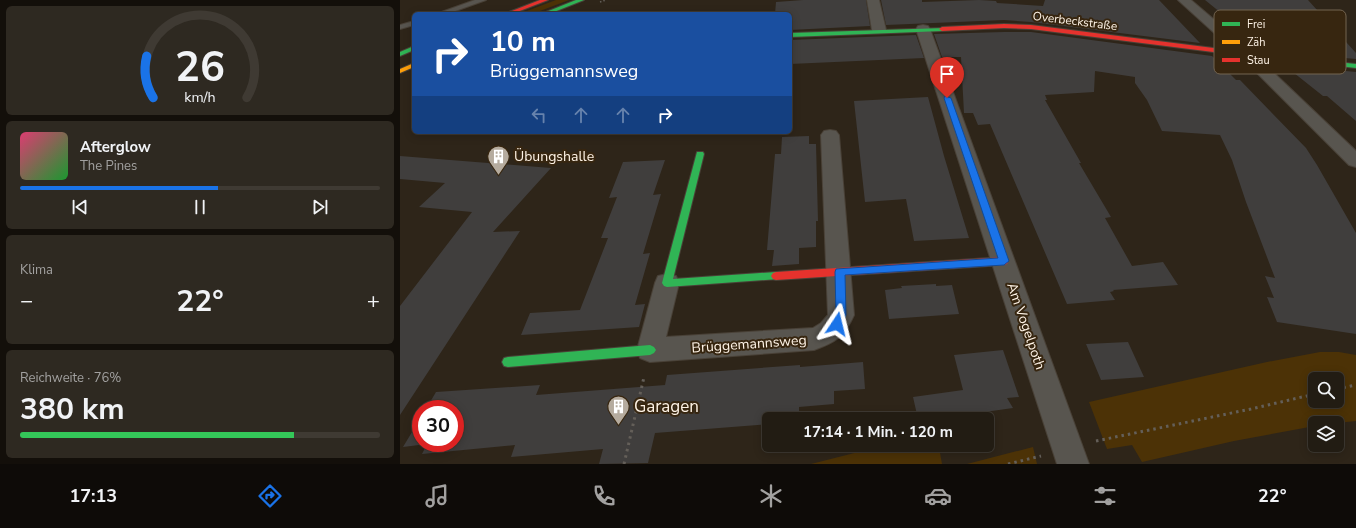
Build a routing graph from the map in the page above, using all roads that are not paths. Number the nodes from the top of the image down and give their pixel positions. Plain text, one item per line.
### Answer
1 (465, 0) edge
2 (482, 0) edge
3 (545, 0) edge
4 (581, 0) edge
5 (873, 0) edge
6 (1184, 0) edge
7 (435, 12) edge
8 (446, 12) edge
9 (512, 12) edge
10 (549, 12) edge
11 (412, 19) edge
12 (400, 22) edge
13 (412, 24) edge
14 (1214, 26) edge
15 (400, 27) edge
16 (923, 29) junction
17 (879, 30) junction
18 (792, 35) edge
19 (412, 49) edge
20 (1214, 51) edge
21 (400, 54) edge
22 (1346, 65) edge
23 (412, 66) edge
24 (1356, 66) edge
25 (400, 71) edge
26 (1266, 74) edge
27 (830, 135) dead end
28 (700, 154) dead end
29 (1356, 162) edge
30 (1004, 261) junction
31 (840, 272) junction
32 (667, 283) junction
33 (650, 350) junction
34 (508, 362) dead end
35 (1070, 456) edge

1 - 7 lane
2 - 8 lane
3 - 9 street
4 - 10 street
5 - 17 street
6 - 14 street
11 - 12 lane
13 - 15 lane
16 - 17 street, Overbeckstraße
16 - 20 street, Overbeckstraße
16 - 30 street, Am Vogelpoth
17 - 18 street, Overbeckstraße
19 - 21 street
22 - 24 street, Overbeckstraße
23 - 25 street
26 - 29 street
27 - 31 street, Brüggemannsweg
28 - 32 street
30 - 31 street
30 - 35 street, Am Vogelpoth
31 - 32 street
31 - 33 street, Brüggemannsweg
32 - 33 street
33 - 34 street, Brüggemannsweg

